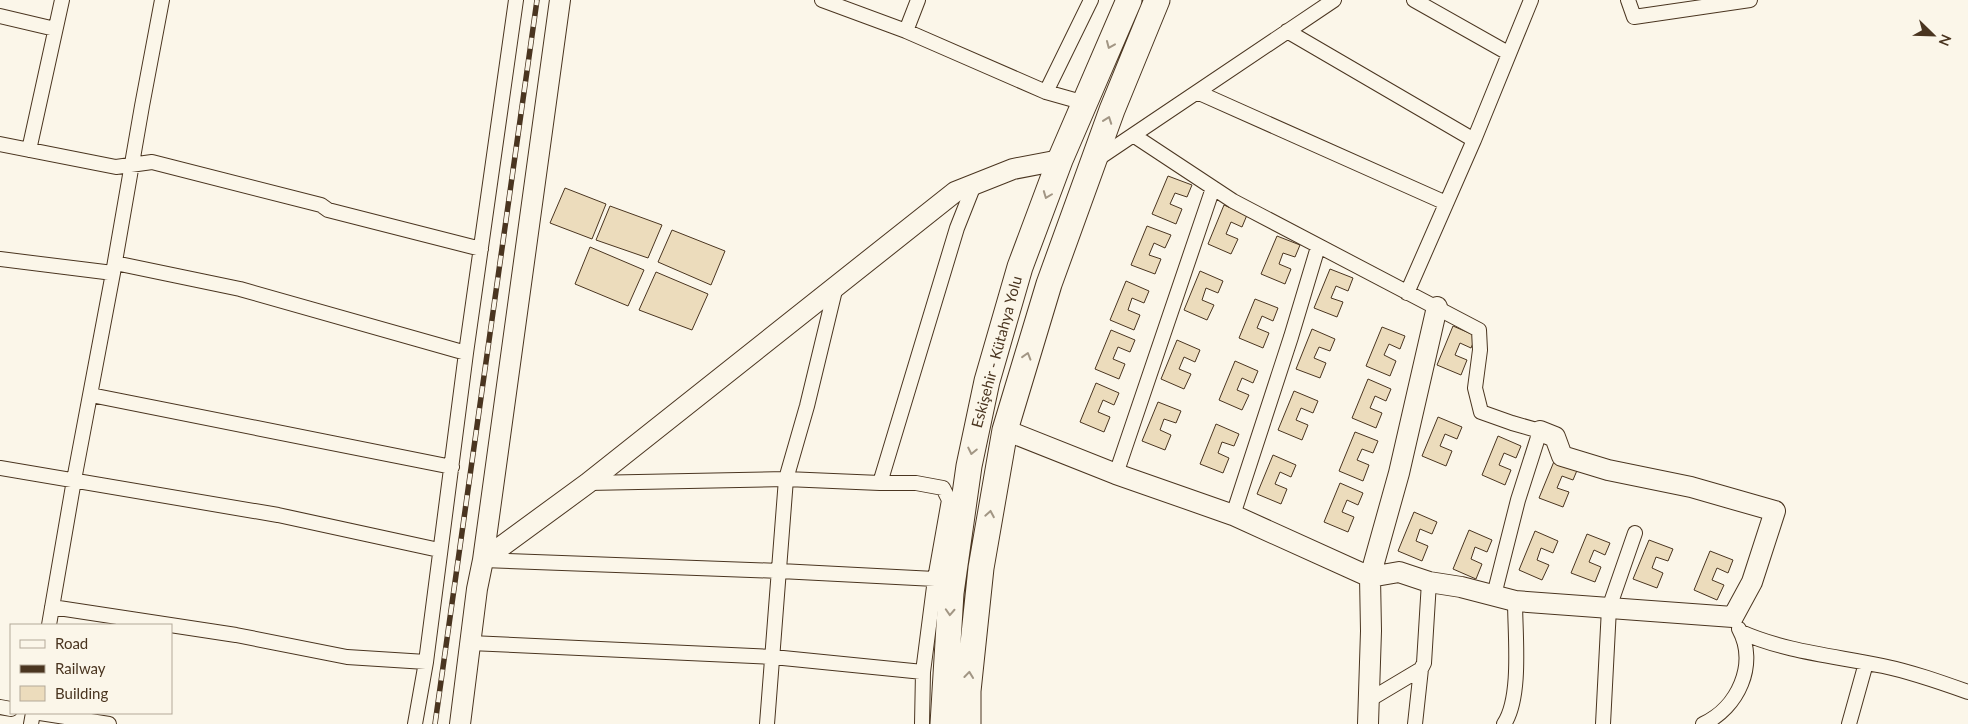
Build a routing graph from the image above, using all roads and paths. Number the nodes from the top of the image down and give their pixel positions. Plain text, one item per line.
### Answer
1 (62, 0) edge
2 (162, 0) edge
3 (516, 0) edge
4 (560, 0) edge
5 (822, 0) edge
6 (918, 0) edge
7 (1091, 0) edge
8 (1129, 0) edge
9 (1157, 0) edge
10 (1414, 0) edge
11 (1531, 0) edge
12 (1628, 0) edge
13 (1750, 0) edge
14 (1332, 1) edge
15 (0, 16) edge
16 (55, 28) junction
17 (906, 30) junction
18 (1287, 31) junction
19 (1508, 53) junction
20 (1046, 92) junction
21 (1197, 92) junction
22 (1085, 103) junction
23 (1132, 135) junction
24 (1474, 140) junction
25 (0, 144) edge
26 (29, 150) junction
27 (1060, 160) junction
28 (1093, 162) junction
29 (132, 164) junction
30 (974, 184) junction
31 (1213, 188) junction
32 (1446, 204) junction
33 (1318, 247) junction
34 (481, 249) junction
35 (0, 259) edge
36 (114, 268) junction
37 (836, 286) junction
38 (1407, 293) junction
39 (1437, 307) junction
40 (466, 353) junction
41 (91, 395) junction
42 (1005, 430) junction
43 (1540, 431) junction
44 (452, 467) junction
45 (0, 468) edge
46 (1116, 474) junction
47 (786, 479) junction
48 (74, 480) junction
49 (588, 483) junction
50 (880, 483) junction
51 (1233, 515) junction
52 (1635, 533) dead end
53 (439, 550) junction
54 (483, 560) junction
55 (780, 571) junction
56 (1370, 577) junction
57 (935, 578) junction
58 (1429, 582) junction
59 (1494, 595) junction
60 (1515, 601) junction
61 (52, 607) junction
62 (1609, 608) junction
63 (49, 624) edge
64 (164, 624) edge
65 (172, 625) edge
66 (1737, 625) junction
67 (470, 643) junction
68 (773, 657) junction
69 (426, 662) junction
70 (1866, 663) junction
71 (1421, 669) junction
72 (923, 672) junction
73 (1968, 692) edge
74 (1369, 700) junction
75 (46, 714) edge
76 (109, 724) edge
77 (415, 724) edge
78 (460, 724) edge
79 (767, 724) edge
80 (922, 724) edge
81 (944, 724) edge
82 (968, 724) edge
83 (1368, 724) edge
84 (1416, 724) edge
85 (1504, 724) edge
86 (1603, 724) edge
87 (1703, 724) edge
88 (1849, 724) edge

1 - 16 street
2 - 29 street
3 - 34 street
4 - 54 street
5 - 17 street
6 - 17 street
7 - 20 street
8 -> 22 highway, Eskişehir - Kütahya Yolu
28 -> 9 highway, Eskişehir - Kütahya Yolu
10 - 19 street
11 - 19 street
12 - 13 street
14 - 18 street
15 - 16 street
16 - 26 street
17 - 20 street
18 - 21 street
18 - 24 street
19 - 24 street
20 - 22 street
21 - 23 street
21 - 32 street
22 - 27 highway, Eskişehir - Kütahya Yolu
23 - 28 street
23 - 31 street
24 - 32 street
25 - 26 street
26 - 29 street
27 - 30 street
27 -> 81 highway, Eskişehir - Kütahya Yolu
42 -> 28 highway, Eskişehir - Kütahya Yolu
29 - 34 street
29 - 36 street
30 - 37 street
30 - 50 street
31 - 33 street
31 - 46 street
32 - 38 street
33 - 38 street
33 - 51 street
34 - 40 street
35 - 36 street
36 - 40 street
36 - 41 street
37 - 47 street
37 - 49 street
38 - 39 street
39 - 43 street
39 - 56 street
40 - 44 street
41 - 44 street
41 - 48 street
42 - 46 street
82 -> 42 highway, Eskişehir - Kütahya Yolu
43 - 59 street
43 - 66 street
44 - 53 street
45 - 48 street
46 - 51 street
47 - 49 street
47 - 50 street
47 - 55 street
48 - 53 street
48 - 61 street
49 - 54 street
50 - 57 street
51 - 56 street
52 - 62 street
53 - 69 street
54 - 55 street
54 - 67 street
55 - 57 street
55 - 68 street
56 - 58 street
56 - 74 street
57 - 72 street
58 - 59 street
58 - 71 street
59 - 60 street
60 - 62 street
60 - 85 street
61 - 63 street
61 - 64 street
62 - 66 street
62 - 86 street
65 - 69 street
66 - 70 street
66 - 87 street
67 - 68 street
67 - 78 street
68 - 72 street
68 - 79 street
69 - 77 street
70 - 73 street
70 - 88 street
71 - 74 street
71 - 84 street
72 - 80 street
74 - 83 street
75 - 76 street

